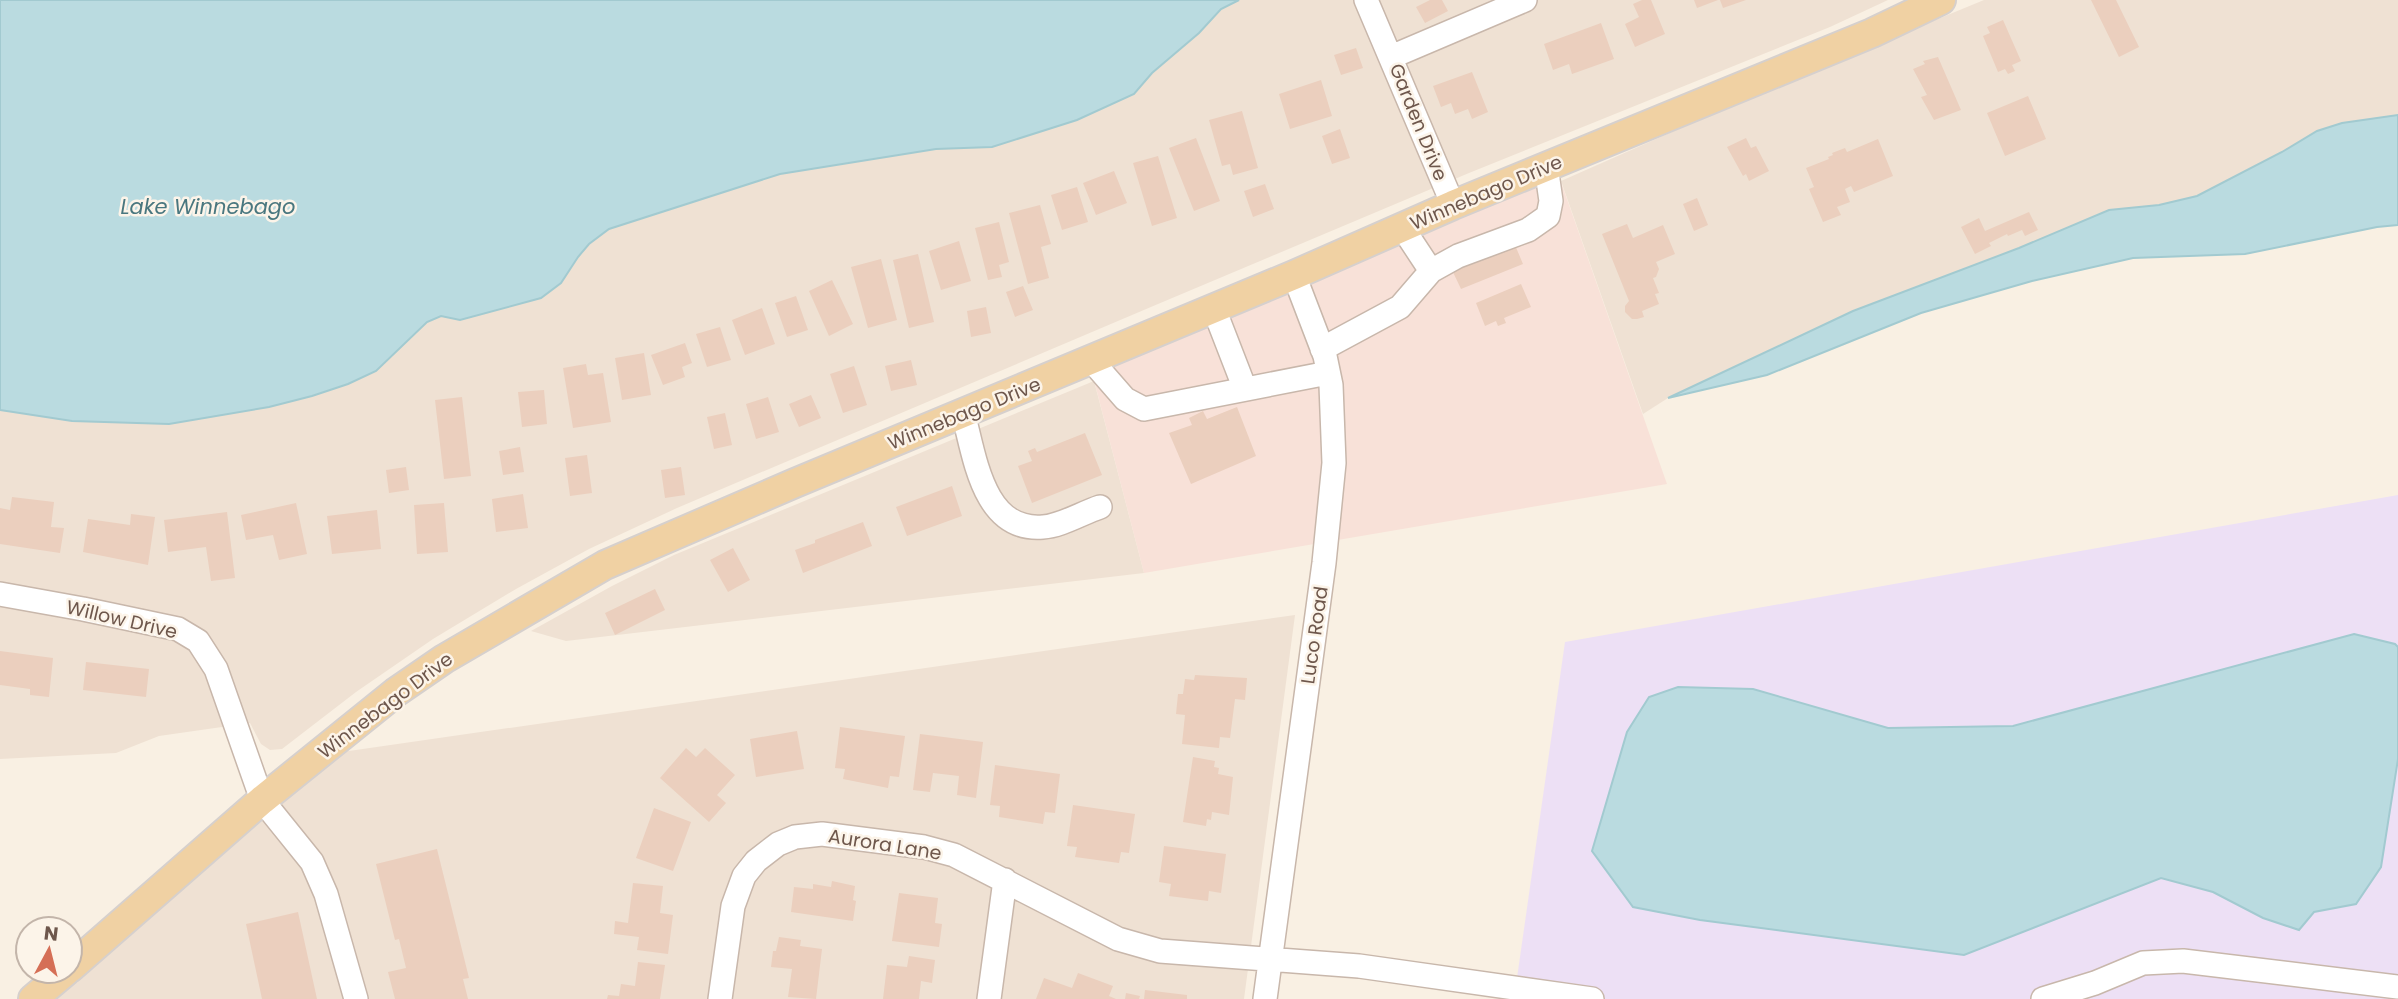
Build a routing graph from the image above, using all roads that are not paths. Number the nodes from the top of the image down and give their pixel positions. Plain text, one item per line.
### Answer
1 (1366, 0) edge
2 (1525, 0) edge
3 (1938, 1) edge
4 (1391, 57) junction
5 (1546, 166) junction
6 (1453, 205) junction
7 (1402, 227) junction
8 (1431, 271) junction
9 (1294, 275) junction
10 (1214, 309) junction
11 (1322, 349) junction
12 (1091, 360) junction
13 (1328, 373) junction
14 (1245, 389) junction
15 (963, 413) junction
16 (1100, 507) dead end
17 (0, 594) edge
18 (262, 800) junction
19 (1005, 880) junction
20 (84, 956) edge
21 (1270, 958) junction
22 (2398, 987) edge
23 (356, 999) edge
24 (720, 999) edge
25 (989, 999) edge
26 (1265, 999) edge
27 (1592, 999) edge
28 (2043, 999) edge

1 - 4 street
2 - 4 street, Garden Drive
3 - 5 main road, Winnebago Drive
4 - 6 street, Garden Drive
5 - 6 main road, Winnebago Drive
5 - 8 street
6 - 7 main road, Winnebago Drive
7 - 8 street
7 - 9 main road, Winnebago Drive
8 - 11 street
9 - 10 main road, Winnebago Drive
9 - 11 street, Luco Road
10 - 12 main road, Winnebago Drive
10 - 14 street
11 - 13 street, Luco Road
12 - 14 street
12 - 15 main road, Winnebago Drive
13 - 14 street
13 - 21 street, Luco Road
15 - 16 street
15 - 18 main road, Winnebago Drive
17 - 18 street, Willow Drive
18 - 20 main road, Winnebago Drive
18 - 23 street, Willow Drive
19 - 21 street, Aurora Lane
19 - 24 street, Aurora Lane
19 - 25 street
21 - 26 street, Luco Road
21 - 27 street, Aurora Lane
22 - 28 street

